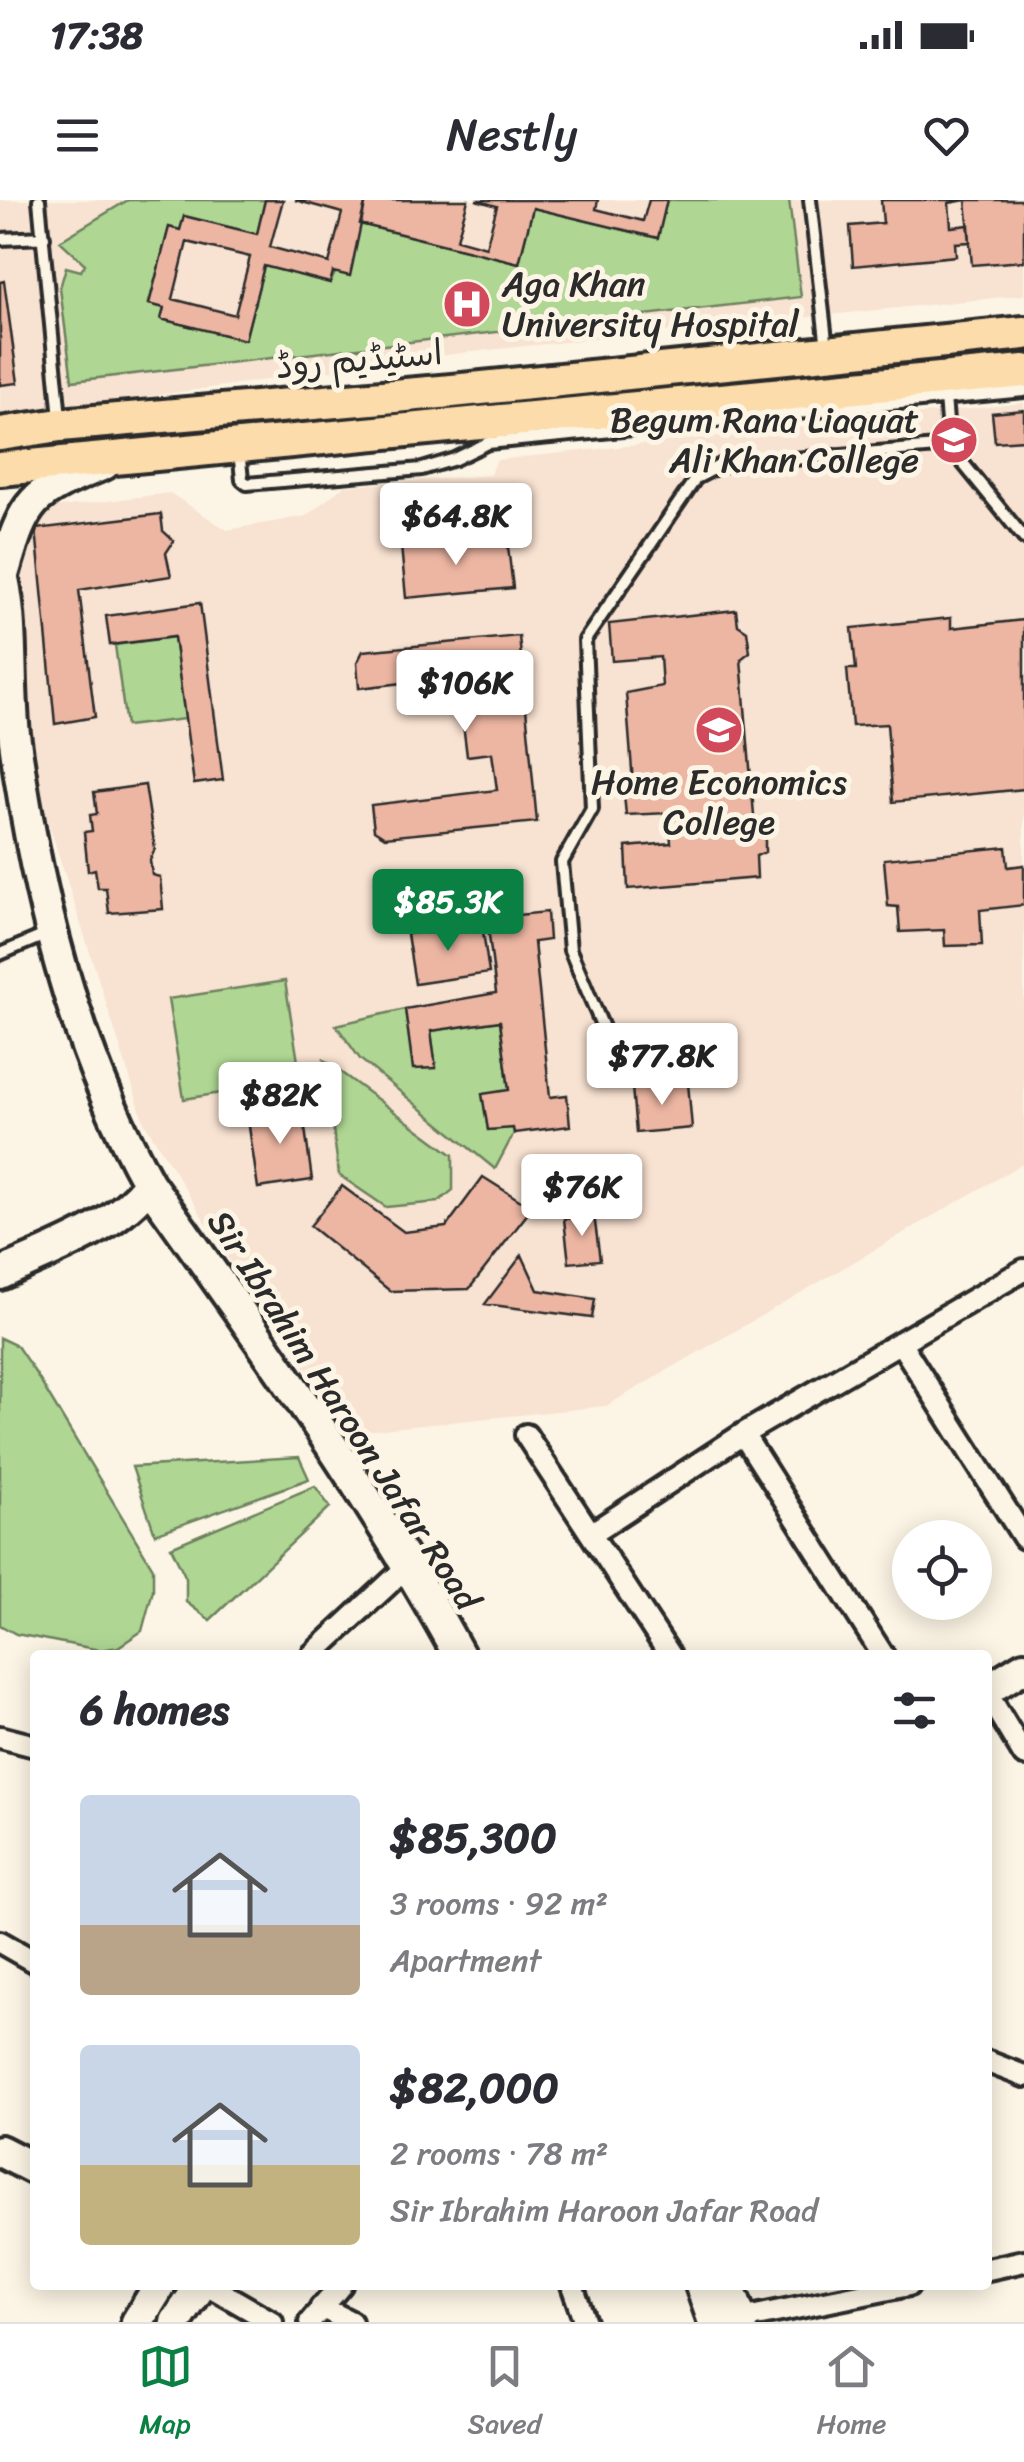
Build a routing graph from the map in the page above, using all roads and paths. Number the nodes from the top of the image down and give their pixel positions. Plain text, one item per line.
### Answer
1 (40, 200) edge
2 (810, 200) edge
3 (44, 237) junction
4 (0, 240) edge
5 (1024, 333) edge
6 (828, 354) junction
7 (1024, 370) edge
8 (944, 390) junction
9 (452, 392) junction
10 (1024, 392) edge
11 (60, 425) junction
12 (0, 434) edge
13 (459, 439) junction
14 (949, 446) junction
15 (126, 454) junction
16 (0, 469) edge
17 (1024, 538) edge
18 (1, 571) edge
19 (5, 677) edge
20 (51, 933) junction
21 (0, 954) edge
22 (621, 1070) dead end
23 (149, 1184) junction
24 (1024, 1270) edge
25 (0, 1274) edge
26 (900, 1342) junction
27 (743, 1434) junction
28 (526, 1435) dead end
29 (592, 1533) junction
30 (1024, 1538) edge
31 (409, 1565) junction
32 (317, 1650) edge
33 (456, 1650) edge
34 (667, 1650) edge
35 (881, 1650) edge
36 (1024, 1667) edge
37 (992, 1689) edge
38 (992, 1699) edge
39 (0, 1736) edge
40 (30, 1745) edge
41 (1024, 1755) edge
42 (0, 1942) edge
43 (30, 1959) edge
44 (992, 2064) edge
45 (1024, 2076) edge
46 (0, 2151) edge
47 (30, 2166) edge
48 (1024, 2262) edge
49 (992, 2268) edge
50 (157, 2290) edge
51 (201, 2290) edge
52 (214, 2290) edge
53 (337, 2290) edge
54 (574, 2290) edge
55 (706, 2290) edge
56 (729, 2290) edge
57 (884, 2290) edge
58 (316, 2314) edge
59 (732, 2321) edge
60 (138, 2322) edge
61 (176, 2322) edge
62 (272, 2322) edge
63 (350, 2322) edge
64 (585, 2322) edge

1 - 3 lane
2 - 6 lane
3 - 4 lane
3 - 11 lane
5 - 6 main road, اسٹیڈیم روڈ
6 - 9 main road, اسٹیڈیم روڈ
7 - 8 main road
8 - 10 lane
8 - 13 main road
8 - 14 lane
9 - 11 main road, اسٹیڈیم روڈ
9 - 13 main road
11 - 12 main road, اسٹیڈیم روڈ
13 - 15 main road
14 - 17 lane
14 - 22 lane
15 - 16 main road
15 - 18 street
18 - 19 street, Sir Ibrahim Haroon Jafar Road
19 - 20 street, Sir Ibrahim Haroon Jafar Road
20 - 21 lane
20 - 23 street, Sir Ibrahim Haroon Jafar Road
23 - 25 street
23 - 31 street, Sir Ibrahim Haroon Jafar Road
24 - 26 street
26 - 27 street
26 - 30 street
27 - 29 street
27 - 35 street
28 - 29 street
29 - 34 street
31 - 32 street
31 - 33 street, Sir Ibrahim Haroon Jafar Road
36 - 37 street
38 - 41 street
39 - 40 street
42 - 43 street
44 - 45 street
46 - 47 street
48 - 49 street
50 - 60 street
51 - 61 street
52 - 62 street
53 - 58 street
54 - 64 street
55 - 59 street
56 - 59 street
57 - 59 street
58 - 63 street

